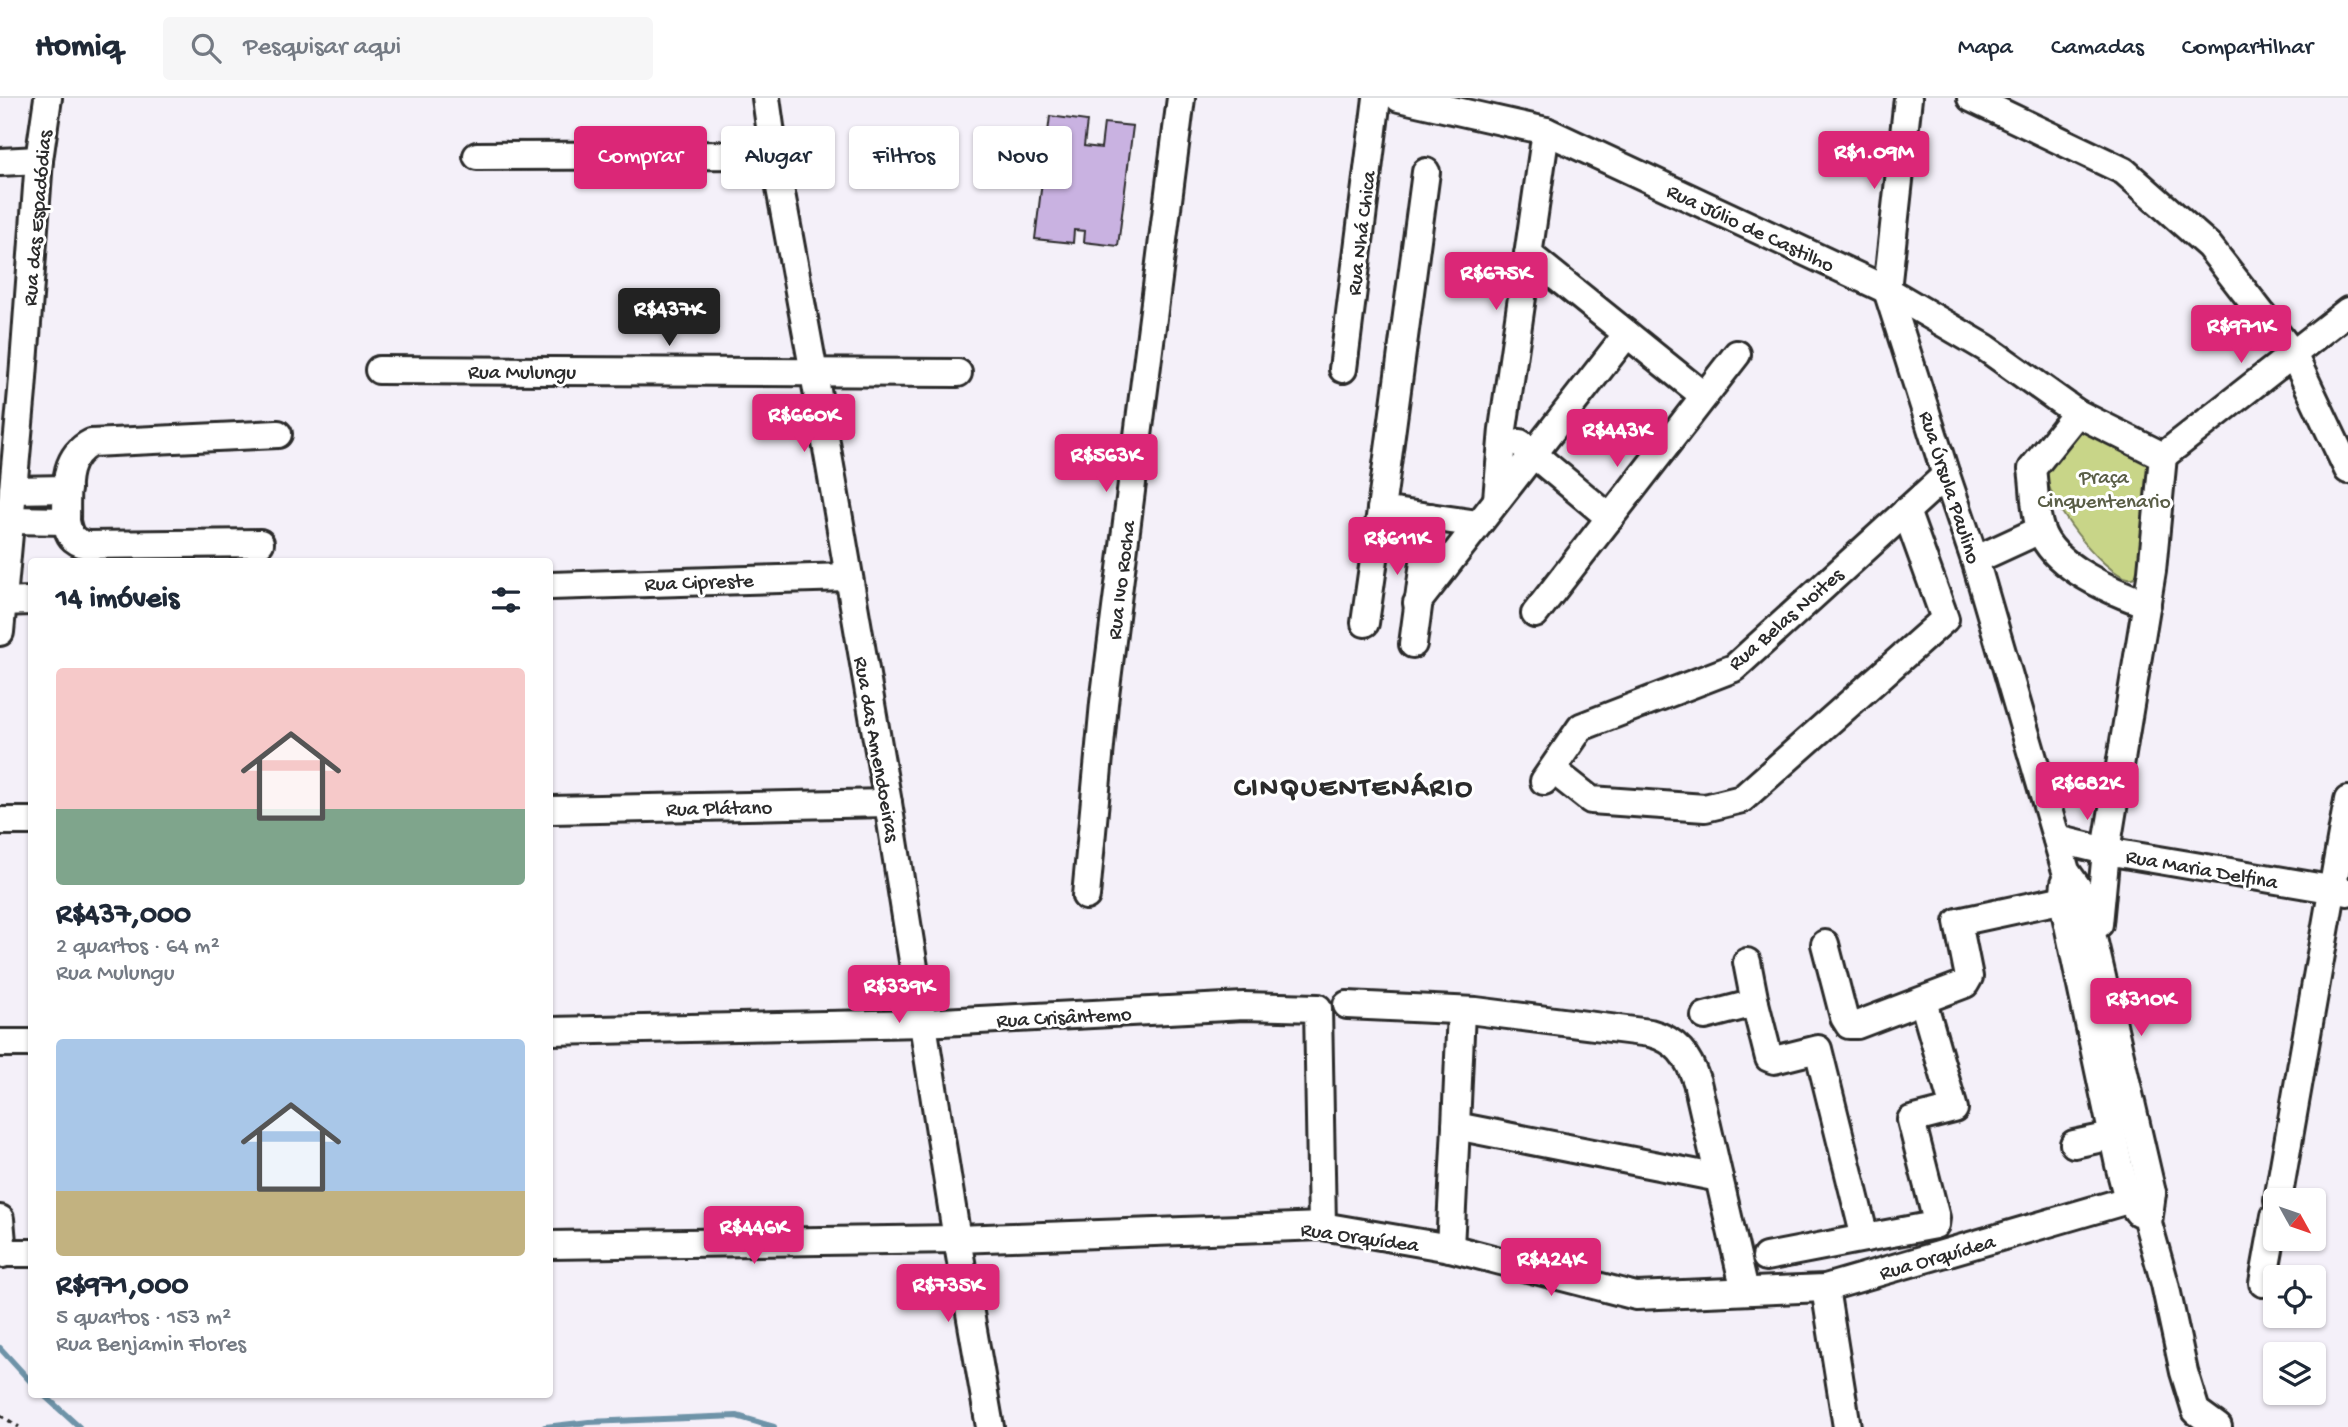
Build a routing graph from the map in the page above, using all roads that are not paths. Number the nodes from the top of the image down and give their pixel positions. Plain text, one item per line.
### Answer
1 (48, 98) edge
2 (766, 98) edge
3 (1181, 98) edge
4 (1377, 98) edge
5 (1399, 98) edge
6 (1908, 98) edge
7 (1971, 98) edge
8 (770, 126) edge
9 (1546, 131) junction
10 (721, 155) edge
11 (477, 156) dead end
12 (39, 160) junction
13 (0, 162) edge
14 (1426, 172) dead end
15 (780, 189) edge
16 (1528, 254) junction
17 (1887, 290) junction
18 (2348, 310) edge
19 (1627, 334) junction
20 (1737, 354) dead end
21 (2293, 354) junction
22 (1343, 369) dead end
23 (379, 370) dead end
24 (814, 373) junction
25 (958, 373) dead end
26 (11, 391) edge
27 (1704, 396) junction
28 (2077, 413) junction
29 (1503, 429) junction
30 (278, 434) dead end
31 (1532, 453) junction
32 (2163, 456) junction
33 (2348, 470) edge
34 (1946, 475) junction
35 (67, 489) junction
36 (13, 490) junction
37 (1497, 499) junction
38 (1381, 510) junction
39 (1906, 511) junction
40 (1430, 517) junction
41 (1610, 518) junction
42 (10, 520) junction
43 (66, 521) junction
44 (1478, 524) junction
45 (2040, 530) junction
46 (260, 543) dead end
47 (1975, 560) junction
48 (848, 577) junction
49 (553, 586) edge
50 (28, 601) edge
51 (1, 602) edge
52 (1417, 603) junction
53 (2147, 604) junction
54 (1535, 614) dead end
55 (1365, 623) dead end
56 (0, 632) edge
57 (1413, 644) dead end
58 (2348, 800) edge
59 (888, 803) junction
60 (553, 810) edge
61 (0, 821) edge
62 (28, 821) edge
63 (2057, 839) junction
64 (2106, 851) junction
65 (2340, 891) edge
66 (1086, 896) dead end
67 (2073, 898) junction
68 (1825, 944) dead end
69 (2099, 961) junction
70 (1747, 962) dead end
71 (1923, 1000) junction
72 (1755, 1003) junction
73 (1347, 1005) dead end
74 (1461, 1011) junction
75 (1705, 1017) dead end
76 (923, 1023) junction
77 (1849, 1025) junction
78 (553, 1031) edge
79 (28, 1043) edge
80 (0, 1044) edge
81 (1818, 1049) junction
82 (1456, 1126) junction
83 (2112, 1136) junction
84 (2074, 1144) dead end
85 (1719, 1178) junction
86 (2280, 1188) edge
87 (2140, 1196) junction
88 (0, 1219) edge
89 (1322, 1226) junction
90 (1865, 1238) junction
91 (957, 1239) junction
92 (553, 1245) edge
93 (1450, 1248) junction
94 (2, 1253) edge
95 (28, 1253) edge
96 (1766, 1257) dead end
97 (1825, 1288) junction
98 (1745, 1291) junction
99 (987, 1414) edge
100 (1847, 1427) edge
101 (2218, 1427) edge

1 - 12 street, Rua das Espadódias
2 - 8 street, Rua das Amendoeiras
3 - 66 street, Rua Ivo Rocha
4 - 22 street, Rua Nhá Chica
5 - 9 street, Rua Júlio de Castilho
6 - 17 street, Rua Úrsula Paulino
7 - 21 street
9 - 16 street
9 - 17 street, Rua Júlio de Castilho
10 - 11 street
12 - 13 street
12 - 26 street, Rua das Espadódias
14 - 38 street
15 - 24 street, Rua das Amendoeiras
16 - 19 street
16 - 29 street
17 - 28 street, Rua Júlio de Castilho
17 - 34 street, Rua Úrsula Paulino
18 - 21 street
19 - 27 street
19 - 31 street
20 - 27 street
21 - 32 street
21 - 33 street
23 - 24 street, Rua Mulungu
24 - 25 street, Rua Mulungu
24 - 48 street, Rua das Amendoeiras
26 - 36 street, Rua das Espadódias
27 - 41 street
28 - 32 street, Rua Júlio de Castilho
28 - 45 street
29 - 31 street
29 - 37 street
30 - 35 street
31 - 37 street
31 - 41 street
32 - 53 street
34 - 39 street, Rua Belas Noites
34 - 47 street, Rua Úrsula Paulino
35 - 36 street
35 - 43 street
36 - 42 street, Rua das Espadódias
37 - 44 street
38 - 40 street
38 - 55 street
39 - 39 street, Rua Belas Noites
40 - 44 street
40 - 52 street
41 - 54 street
42 - 43 street
42 - 51 street, Rua das Espadódias
43 - 46 street
44 - 52 street
45 - 47 street
45 - 53 street
47 - 63 street, Rua Úrsula Paulino
48 - 49 street, Rua Cipreste
48 - 59 street, Rua das Amendoeiras
50 - 51 street
51 - 56 street, Rua das Espadódias
52 - 57 street
53 - 64 street
58 - 65 street
59 - 60 street, Rua Plátano
59 - 76 street, Rua das Amendoeiras
61 - 62 street
63 - 64 street, Rua Maria Delfina
63 - 67 street, Rua Úrsula Paulino
64 - 65 street, Rua Maria Delfina
64 - 69 street
65 - 86 street
67 - 69 street, Rua Úrsula Paulino
67 - 71 street
67 - 83 street, Rua Úrsula Paulino
68 - 77 street
69 - 87 street, Rua Úrsula Paulino
70 - 72 street
71 - 77 street
71 - 90 street
72 - 75 street
72 - 81 street
73 - 74 street
74 - 82 street
74 - 85 street
76 - 78 street, Rua Crisântemo
76 - 89 street, Rua Crisântemo
76 - 91 street, Rua das Amendoeiras
77 - 81 street
79 - 80 street
81 - 90 street
82 - 85 street
82 - 93 street
83 - 84 street
83 - 87 street, Rua Úrsula Paulino
85 - 98 street
87 - 97 street, Rua Orquídea
87 - 101 street, Rua Úrsula Paulino
88 - 94 street
89 - 91 street, Rua Orquídea
89 - 93 street, Rua Orquídea
90 - 96 street
91 - 92 street, Rua Orquídea
91 - 99 street, Rua das Amendoeiras
93 - 98 street, Rua Orquídea
94 - 95 street
97 - 98 street, Rua Orquídea
97 - 100 street

